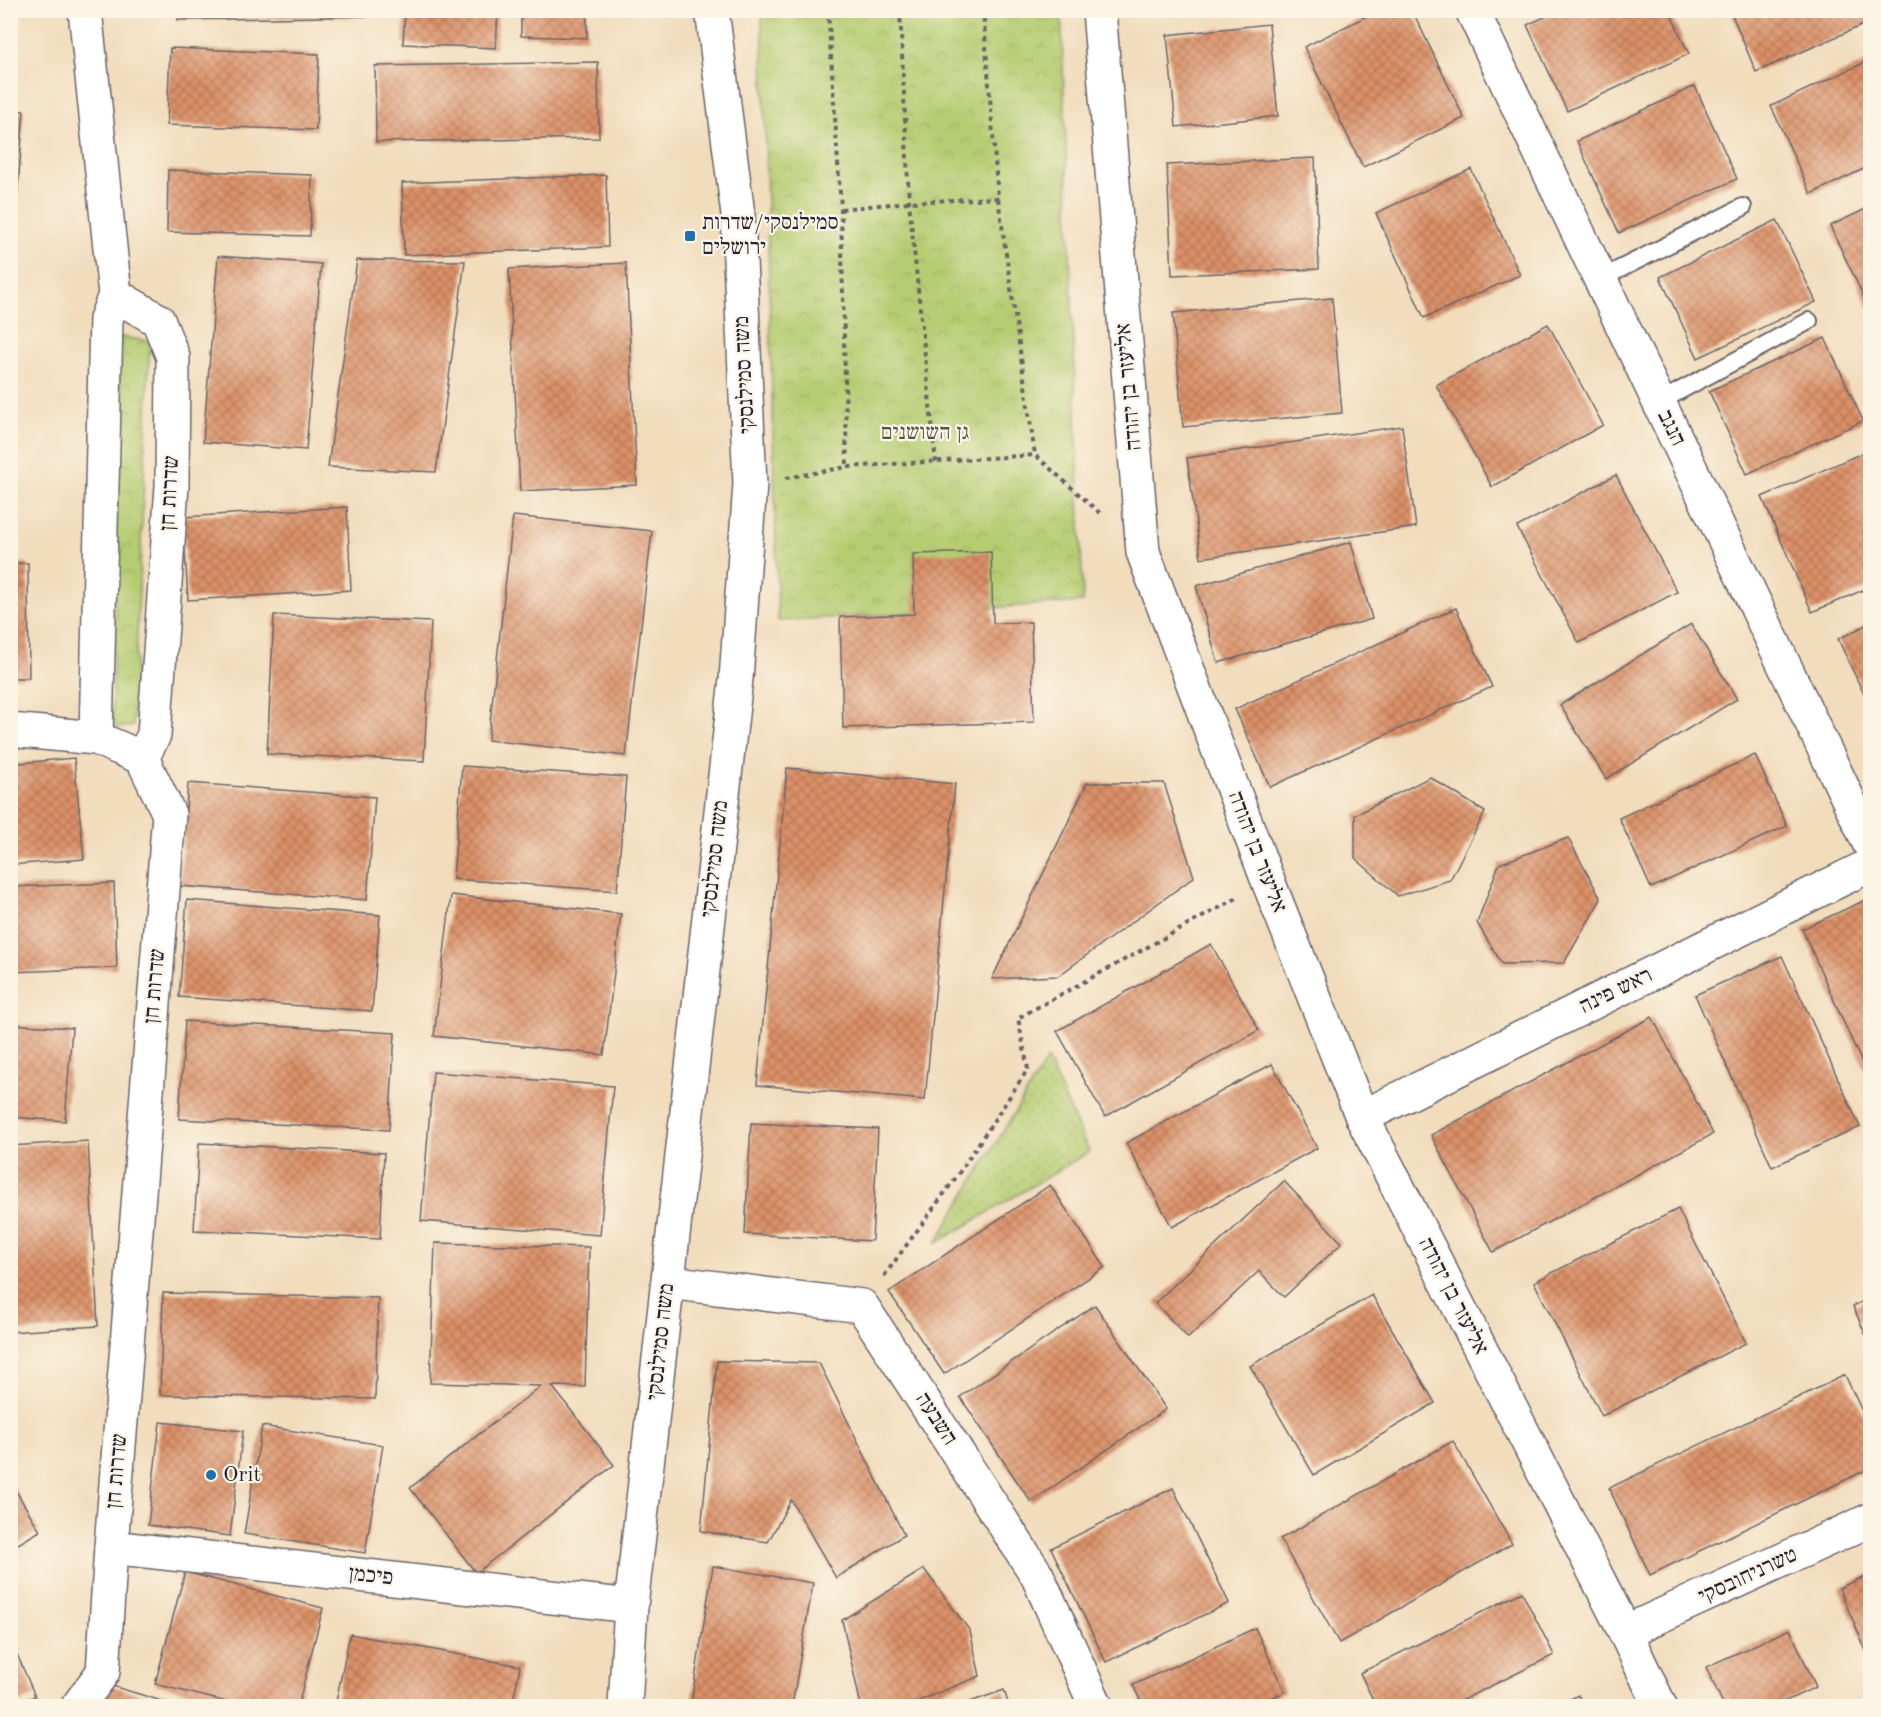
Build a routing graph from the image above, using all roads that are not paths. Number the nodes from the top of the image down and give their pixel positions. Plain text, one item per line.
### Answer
1 (85, 10) edge
2 (712, 10) edge
3 (1099, 10) edge
4 (1472, 10) edge
5 (1743, 207) dead end
6 (1600, 279) junction
7 (115, 295) junction
8 (1809, 321) dead end
9 (1659, 402) junction
10 (10, 730) edge
11 (96, 738) junction
12 (142, 758) junction
13 (1870, 845) edge
14 (1870, 865) edge
15 (1362, 1117) junction
16 (668, 1282) junction
17 (1870, 1520) edge
18 (111, 1547) junction
19 (631, 1606) junction
20 (1625, 1632) junction
21 (78, 1707) edge
22 (625, 1707) edge
23 (1096, 1707) edge
24 (1660, 1707) edge

1 - 7 street
2 - 16 street, משה סמילנסקי
3 - 15 street, אליעזר בן יהודה
4 - 6 street, הנגב
5 - 6 lane
6 - 9 street, הנגב
7 - 11 street
7 - 12 street, שדרות חן
8 - 9 lane
9 - 13 street, הנגב
10 - 11 street
11 - 12 street
12 - 18 street, שדרות חן
14 - 15 street, ראש פינה
15 - 20 street, אליעזר בן יהודה
16 - 19 street, משה סמילנסקי
16 - 23 street, השבעה
17 - 20 street, טשרניחובסקי
18 - 19 street, פיכמן
18 - 21 street, שדרות חן
19 - 22 street, משה סמילנסקי
20 - 24 street, אליעזר בן יהודה

